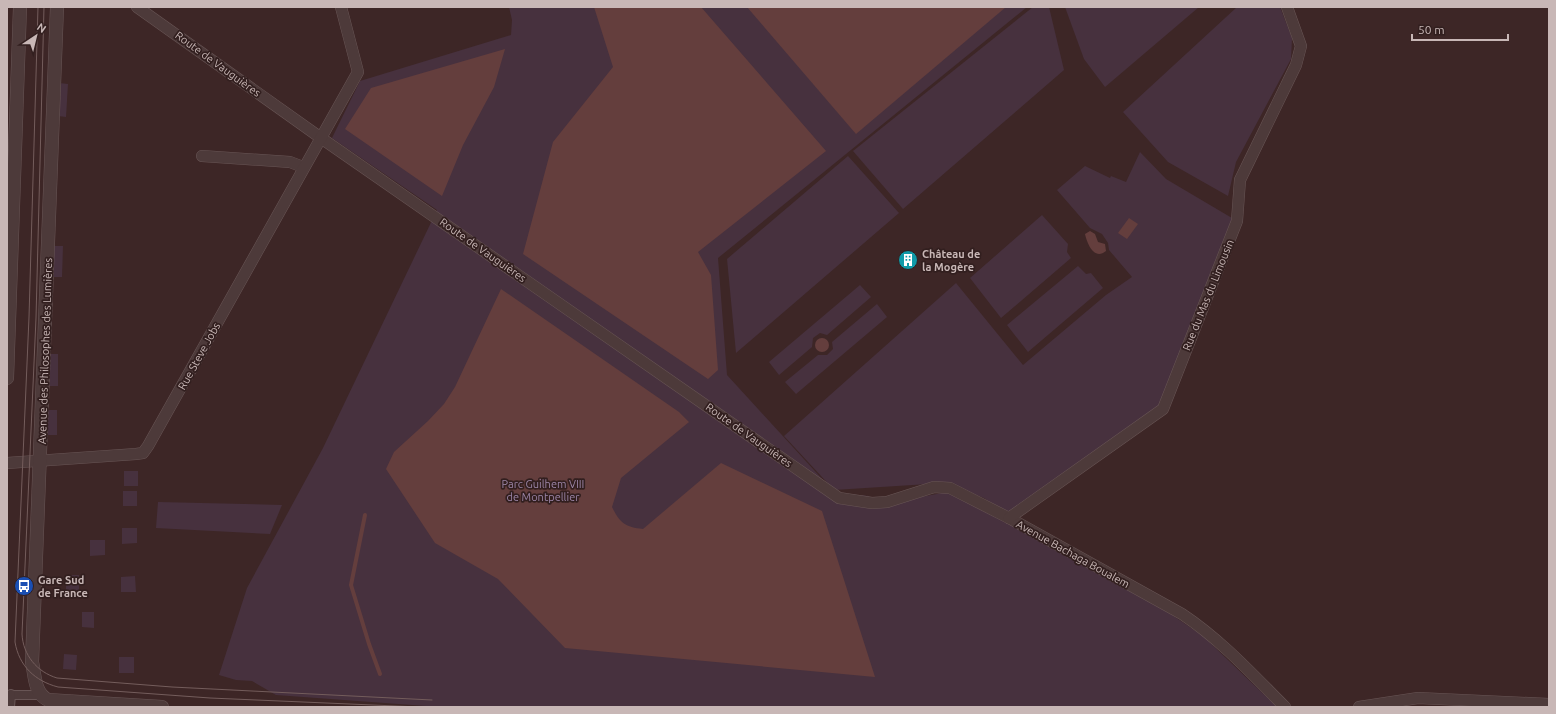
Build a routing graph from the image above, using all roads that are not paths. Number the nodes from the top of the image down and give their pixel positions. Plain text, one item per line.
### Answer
1 (20, 7) edge
2 (57, 7) edge
3 (137, 7) edge
4 (341, 7) edge
5 (1287, 7) edge
6 (321, 138) junction
7 (202, 156) dead end
8 (304, 167) junction
9 (7, 378) edge
10 (41, 461) junction
11 (7, 463) edge
12 (830, 492) joint
13 (1009, 518) junction
14 (9, 694) edge
15 (40, 695) junction
16 (1549, 704) edge
17 (10, 707) edge
18 (162, 707) edge
19 (1285, 707) edge
20 (1359, 707) edge

1 - 9 street
2 - 10 street, Avenue des Philosophes des Lumières
3 - 6 street, Route de Vauguières
4 - 6 street, Rue Steve Jobs
5 - 13 street, Rue du Mas du Limousin
6 - 8 street, Rue Steve Jobs
6 - 12 street, Route de Vauguières
7 - 8 street
8 - 10 street, Rue Steve Jobs
10 - 11 street, Rue Steve Jobs
10 - 15 street, Avenue des Philosophes des Lumières
12 - 13 street, Avenue Bachaga Boualem
13 - 19 street, Avenue Bachaga Boualem
14 - 15 street
14 - 17 street
15 - 18 street
16 - 20 street

